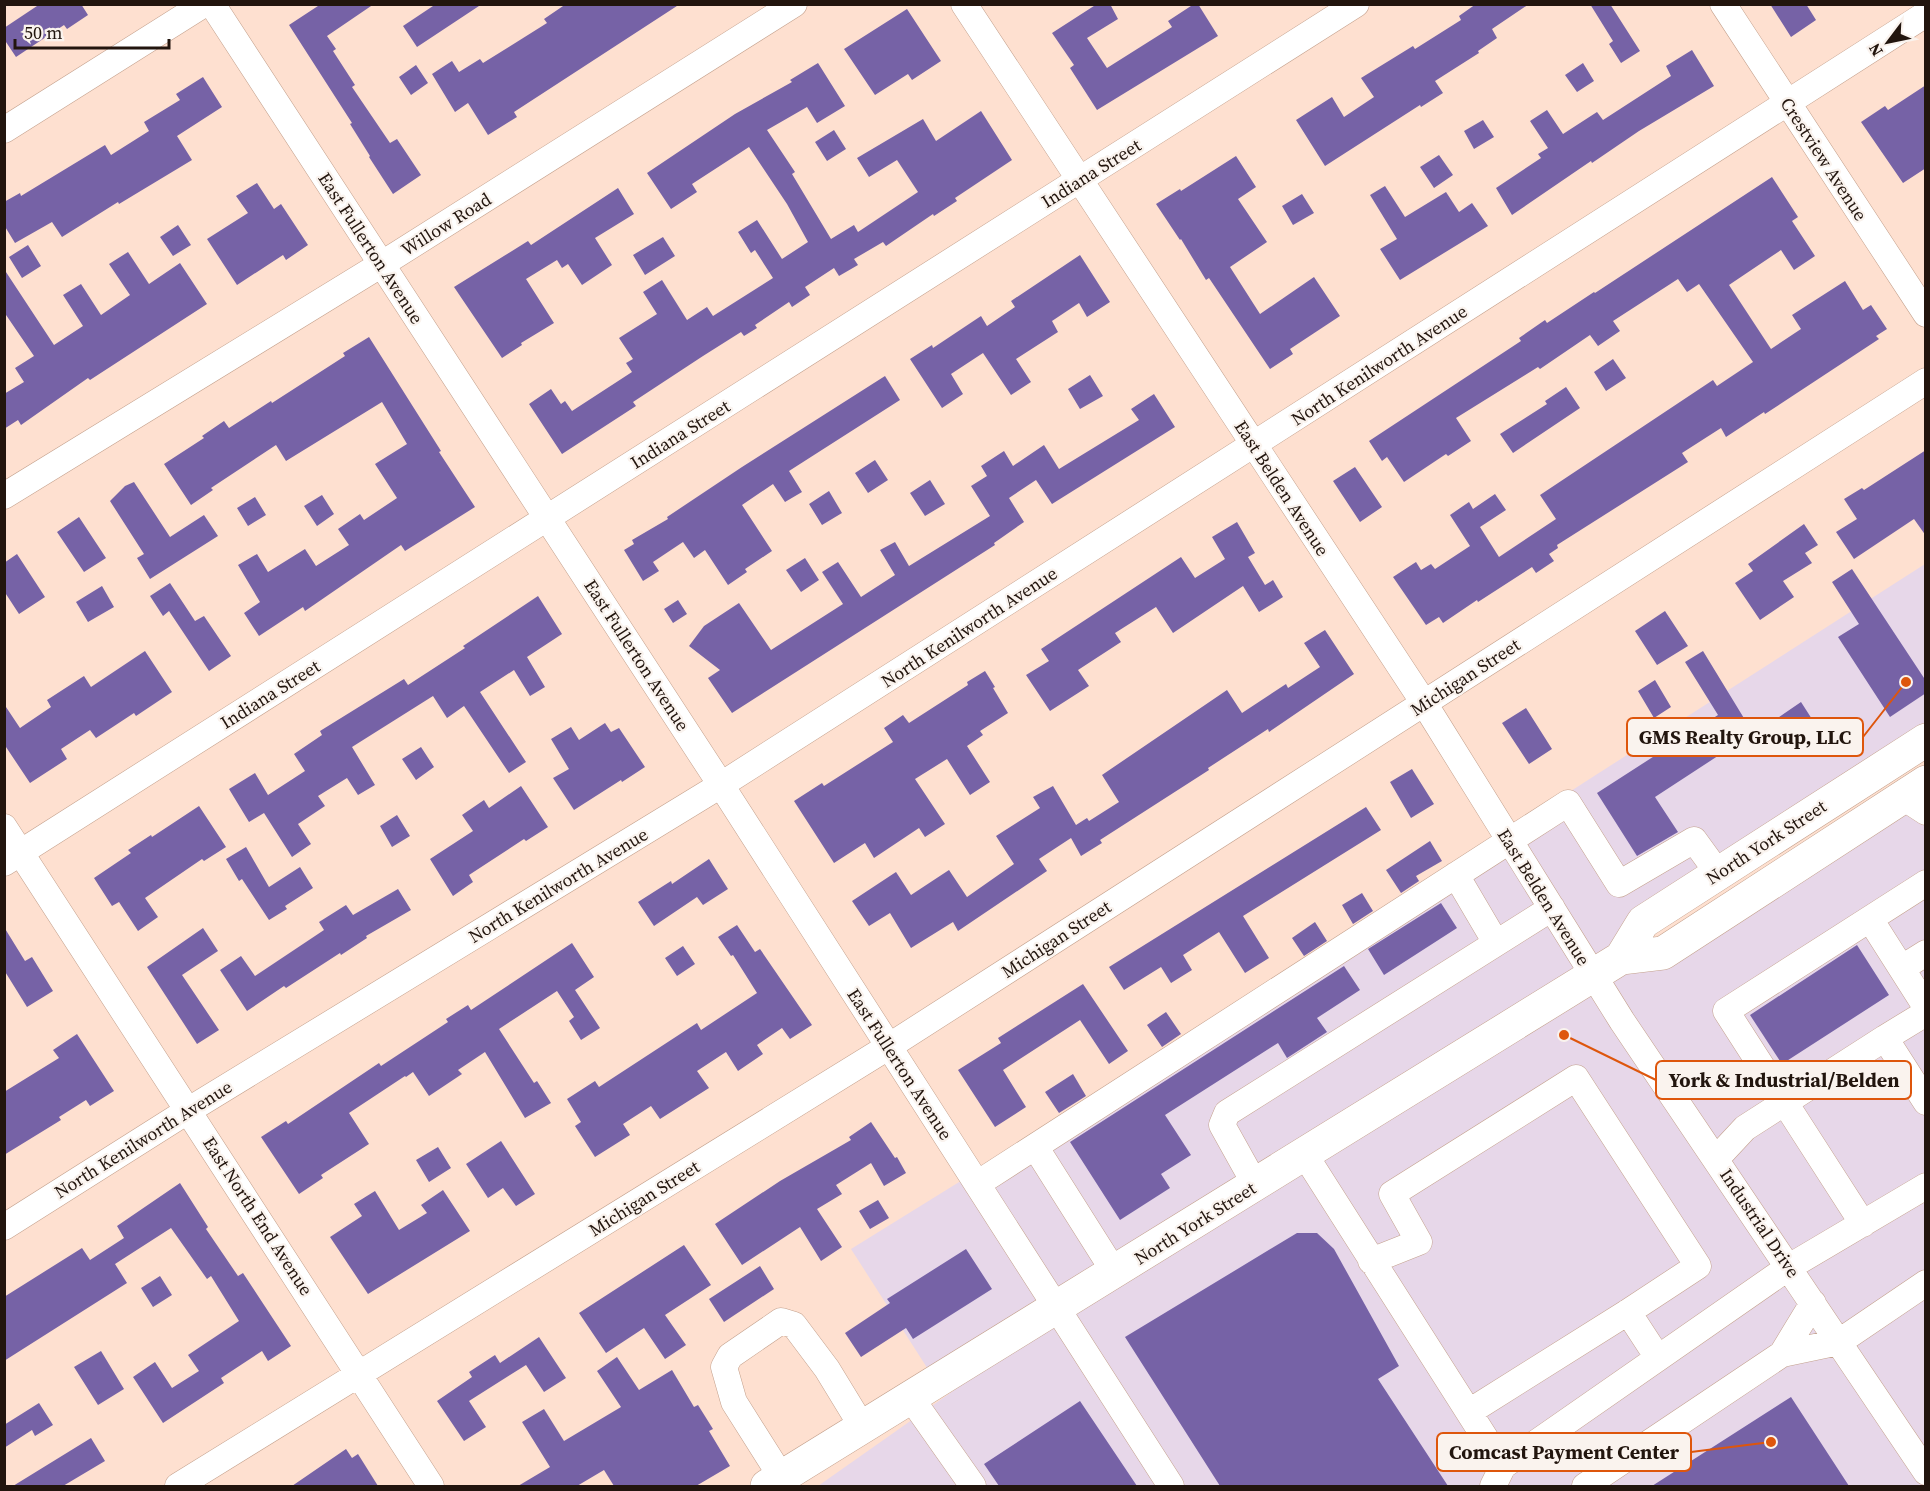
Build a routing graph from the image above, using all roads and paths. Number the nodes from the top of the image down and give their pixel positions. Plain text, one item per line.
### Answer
1 (204, 4) edge
2 (212, 4) edge
3 (794, 4) edge
4 (964, 4) edge
5 (1356, 4) edge
6 (1723, 4) edge
7 (1926, 14) edge
8 (1786, 103) junction
9 (4, 130) edge
10 (1079, 180) junction
11 (382, 264) junction
12 (1926, 314) edge
13 (1926, 381) edge
14 (1254, 445) junction
15 (4, 496) edge
16 (547, 518) junction
17 (1424, 704) junction
18 (1926, 740) edge
19 (721, 785) junction
20 (1918, 797) edge
21 (4, 827) edge
22 (1510, 840) junction
23 (13, 857) edge
24 (1718, 873) junction
25 (1456, 875) junction
26 (1926, 883) edge
27 (1552, 908) junction
28 (1870, 919) junction
29 (1496, 943) junction
30 (1926, 953) edge
31 (1621, 957) junction
32 (1902, 968) junction
33 (1593, 975) junction
34 (1926, 1007) edge
35 (1926, 1013) edge
36 (1885, 1038) junction
37 (888, 1047) junction
38 (1785, 1102) junction
39 (1926, 1102) edge
40 (189, 1110) junction
41 (1036, 1148) junction
42 (1305, 1155) junction
43 (1716, 1158) junction
44 (977, 1184) junction
45 (1256, 1186) junction
46 (1926, 1186) edge
47 (1863, 1224) junction
48 (4, 1227) edge
49 (1371, 1261) junction
50 (1790, 1267) junction
51 (1115, 1273) junction
52 (1926, 1283) edge
53 (1813, 1303) junction
54 (1058, 1308) junction
55 (1628, 1312) junction
56 (1839, 1342) junction
57 (1782, 1354) junction
58 (1658, 1358) junction
59 (359, 1374) junction
60 (911, 1398) junction
61 (1468, 1412) junction
62 (863, 1428) junction
63 (1926, 1472) edge
64 (1498, 1476) edge
65 (774, 1482) edge
66 (178, 1486) edge
67 (431, 1486) edge
68 (973, 1486) edge
69 (1171, 1486) edge
70 (1585, 1486) edge

1 - 9 street
2 - 11 street, East Fullerton Avenue
3 - 11 street, Willow Road
4 - 10 street, East Belden Avenue
5 - 10 street, Indiana Street
6 - 8 street, Crestview Avenue
7 - 8 street, North Kenilworth Avenue
8 - 12 street, Crestview Avenue
8 - 14 street, North Kenilworth Avenue
10 - 14 street, East Belden Avenue
10 - 16 street, Indiana Street
11 - 15 street, Willow Road
11 - 16 street, East Fullerton Avenue
13 - 17 street, Michigan Street
14 - 17 street, East Belden Avenue
14 - 19 street, North Kenilworth Avenue
16 - 19 street, East Fullerton Avenue
16 - 23 street, Indiana Street
17 - 22 street, East Belden Avenue
17 - 37 street, Michigan Street
18 - 24 main road, North York Street
19 - 37 street, East Fullerton Avenue
19 - 40 street, North Kenilworth Avenue
20 - 31 main road, North York Street
21 - 23 street, East North End Avenue
22 - 24 street
22 - 25 street
22 - 27 street, East Belden Avenue
23 - 40 street, East North End Avenue
24 - 31 main road, North York Street
25 - 29 street
25 - 41 street
26 - 28 street
27 - 29 street
27 - 33 street, East Belden Avenue
28 - 32 street
28 - 38 street
29 - 45 street
30 - 32 street
31 - 33 main road, North York Street
32 - 34 street
33 - 42 main road, North York Street
33 - 43 street, Industrial Drive
35 - 36 street
36 - 38 street
36 - 39 street
37 - 44 street, East Fullerton Avenue
37 - 59 street, Michigan Street
38 - 43 street
38 - 47 street
40 - 48 street, North Kenilworth Avenue
40 - 59 street, East North End Avenue
41 - 44 street
41 - 51 street
42 - 45 main road, North York Street
42 - 49 street
43 - 50 street, Industrial Drive
44 - 54 street, East Fullerton Avenue
45 - 51 main road, North York Street
46 - 47 street
47 - 50 street
49 - 55 street
49 - 61 street
50 - 53 street, Industrial Drive
50 - 58 street
51 - 54 main road, North York Street
52 - 56 street
53 - 56 street, Industrial Drive
53 - 57 street
54 - 60 main road, North York Street
54 - 69 street, East Fullerton Avenue
55 - 58 street
55 - 61 street
56 - 57 street
56 - 63 street, Industrial Drive
57 - 70 street
58 - 64 street
59 - 66 street, Michigan Street
59 - 67 street, East North End Avenue
60 - 62 main road, North York Street
60 - 68 street
61 - 64 street
62 - 65 main road, North York Street
62 - 65 street

